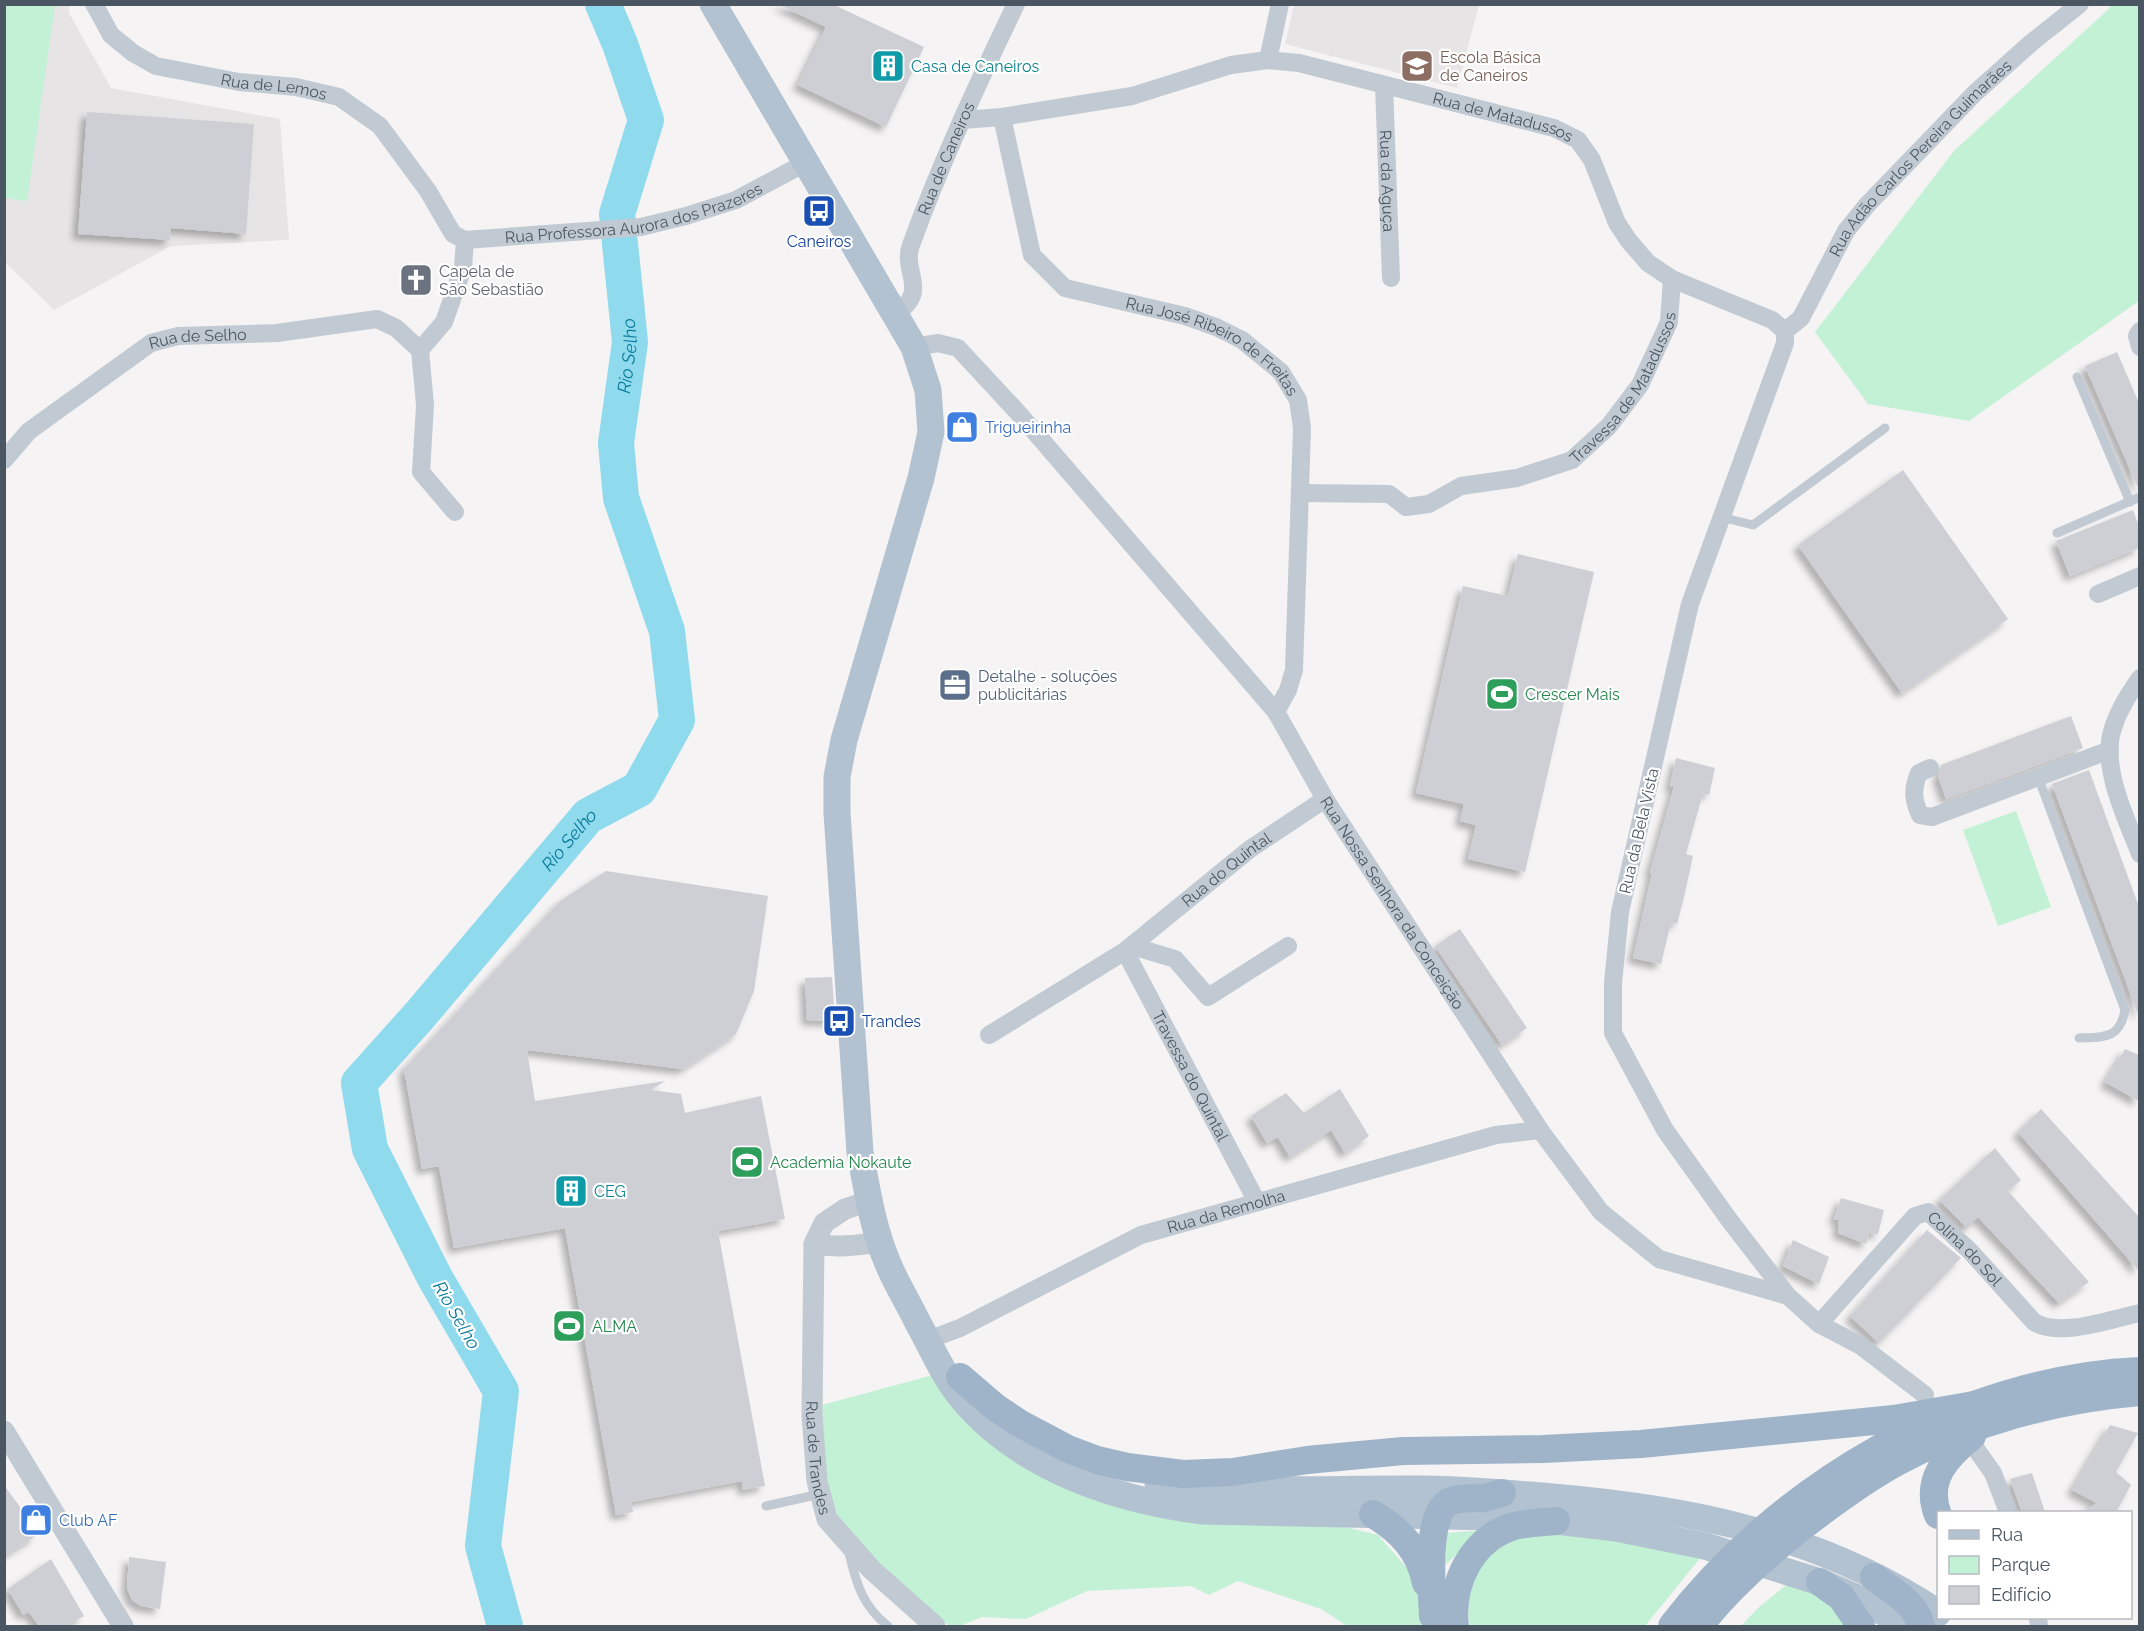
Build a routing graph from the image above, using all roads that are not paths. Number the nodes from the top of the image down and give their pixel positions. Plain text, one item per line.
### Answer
1 (94, 4) edge
2 (713, 4) edge
3 (1016, 4) edge
4 (1280, 4) edge
5 (2080, 4) edge
6 (1268, 60) junction
7 (1384, 85) junction
8 (1002, 117) junction
9 (962, 120) junction
10 (807, 162) junction
11 (459, 237) junction
12 (1391, 278) dead end
13 (1672, 279) junction
14 (895, 314) junction
15 (2139, 331) edge
16 (1785, 332) junction
17 (914, 347) junction
18 (2139, 347) edge
19 (420, 350) junction
20 (2077, 377) dead end
21 (1885, 429) dead end
22 (4, 460) edge
23 (1300, 493) junction
24 (2135, 500) edge
25 (455, 512) dead end
26 (1721, 517) junction
27 (2057, 533) dead end
28 (2139, 576) edge
29 (2098, 594) dead end
30 (2139, 678) edge
31 (1276, 712) junction
32 (2110, 750) junction
33 (1930, 768) dead end
34 (2038, 777) junction
35 (1325, 800) junction
36 (2139, 854) edge
37 (1288, 946) dead end
38 (1128, 948) junction
39 (989, 1035) dead end
40 (2079, 1038) dead end
41 (1540, 1130) junction
42 (868, 1201) junction
43 (1257, 1202) junction
44 (881, 1242) junction
45 (814, 1244) junction
46 (1788, 1296) junction
47 (2139, 1313) edge
48 (1819, 1324) junction
49 (928, 1340) junction
50 (2139, 1371) edge
51 (960, 1377) junction
52 (2139, 1392) edge
53 (1925, 1395) dead end
54 (1978, 1426) junction
55 (4, 1431) edge
56 (1502, 1493) junction
57 (820, 1494) junction
58 (766, 1506) dead end
59 (1937, 1511) edge
60 (2008, 1511) edge
61 (1374, 1514) junction
62 (1437, 1516) junction
63 (1556, 1521) junction
64 (847, 1542) junction
65 (1874, 1577) junction
66 (1820, 1582) junction
67 (1937, 1612) edge
68 (1696, 1622) edge
69 (1440, 1623) edge
70 (123, 1626) edge
71 (888, 1626) edge
72 (935, 1626) edge
73 (1655, 1626) edge
74 (1861, 1626) edge
75 (1910, 1626) edge
76 (1921, 1626) edge

1 - 11 street, Rua de Lemos
2 - 10 main road
3 - 9 street, Rua de Caneiros
4 - 6 street
5 - 16 street, Rua Adão Carlos Pereira Guimarães
6 - 7 street, Rua de Matadussos
6 - 8 street, Rua de Matadussos
7 - 12 street, Rua da Aguça
7 - 13 street, Rua de Matadussos
8 - 9 street, Rua de Matadussos
8 - 23 street, Rua José Ribeiro de Freitas
9 - 14 street, Rua de Caneiros
10 - 11 street, Rua Professora Aurora dos Prazeres
10 - 14 main road
11 - 19 street
13 - 16 street, Rua de Matadussos
13 - 23 street, Travessa de Matadussos
14 - 17 main road
15 - 18 street
16 - 26 street, Rua da Bela Vista
17 - 31 street, Rua Nossa Senhora da Conceição
17 - 42 main road
19 - 22 street, Rua de Selho
19 - 25 street
20 - 24 lane
21 - 26 lane
23 - 31 street, Rua José Ribeiro de Freitas
24 - 27 lane
26 - 46 street, Rua da Bela Vista
28 - 29 street
30 - 32 street
31 - 35 street, Rua Nossa Senhora da Conceição
32 - 34 street
32 - 36 street
33 - 34 street
34 - 40 lane
35 - 38 street, Rua do Quintal
35 - 41 street, Rua Nossa Senhora da Conceição
37 - 38 street
38 - 39 street, Rua do Quintal
38 - 43 street, Travessa do Quintal
41 - 43 street, Rua da Remolha
41 - 46 street, Rua Nossa Senhora da Conceição
42 - 44 main road
42 - 45 street
43 - 49 street, Rua da Remolha
44 - 45 street
44 - 49 main road
45 - 57 street, Rua de Trandes
46 - 48 street, Rua Nossa Senhora da Conceição
47 - 48 street, Colina do Sol
48 - 53 street, Rua Nossa Senhora da Conceição
49 - 51 main road
49 - 61 main road
50 - 54 highway
51 - 54 highway
51 - 56 main road
52 - 54 highway
54 - 59 highway
54 - 60 street
54 - 68 highway
54 - 68 highway
55 - 70 street
56 - 62 highway
56 - 65 main road
57 - 58 lane
57 - 64 street, Rua de Trandes
61 - 62 main road
61 - 69 highway
62 - 63 main road
62 - 69 highway
63 - 66 main road
63 - 69 highway
64 - 71 lane
64 - 72 street, Rua de Trandes
65 - 67 main road
65 - 76 highway
66 - 74 highway
66 - 75 main road
68 - 73 highway

